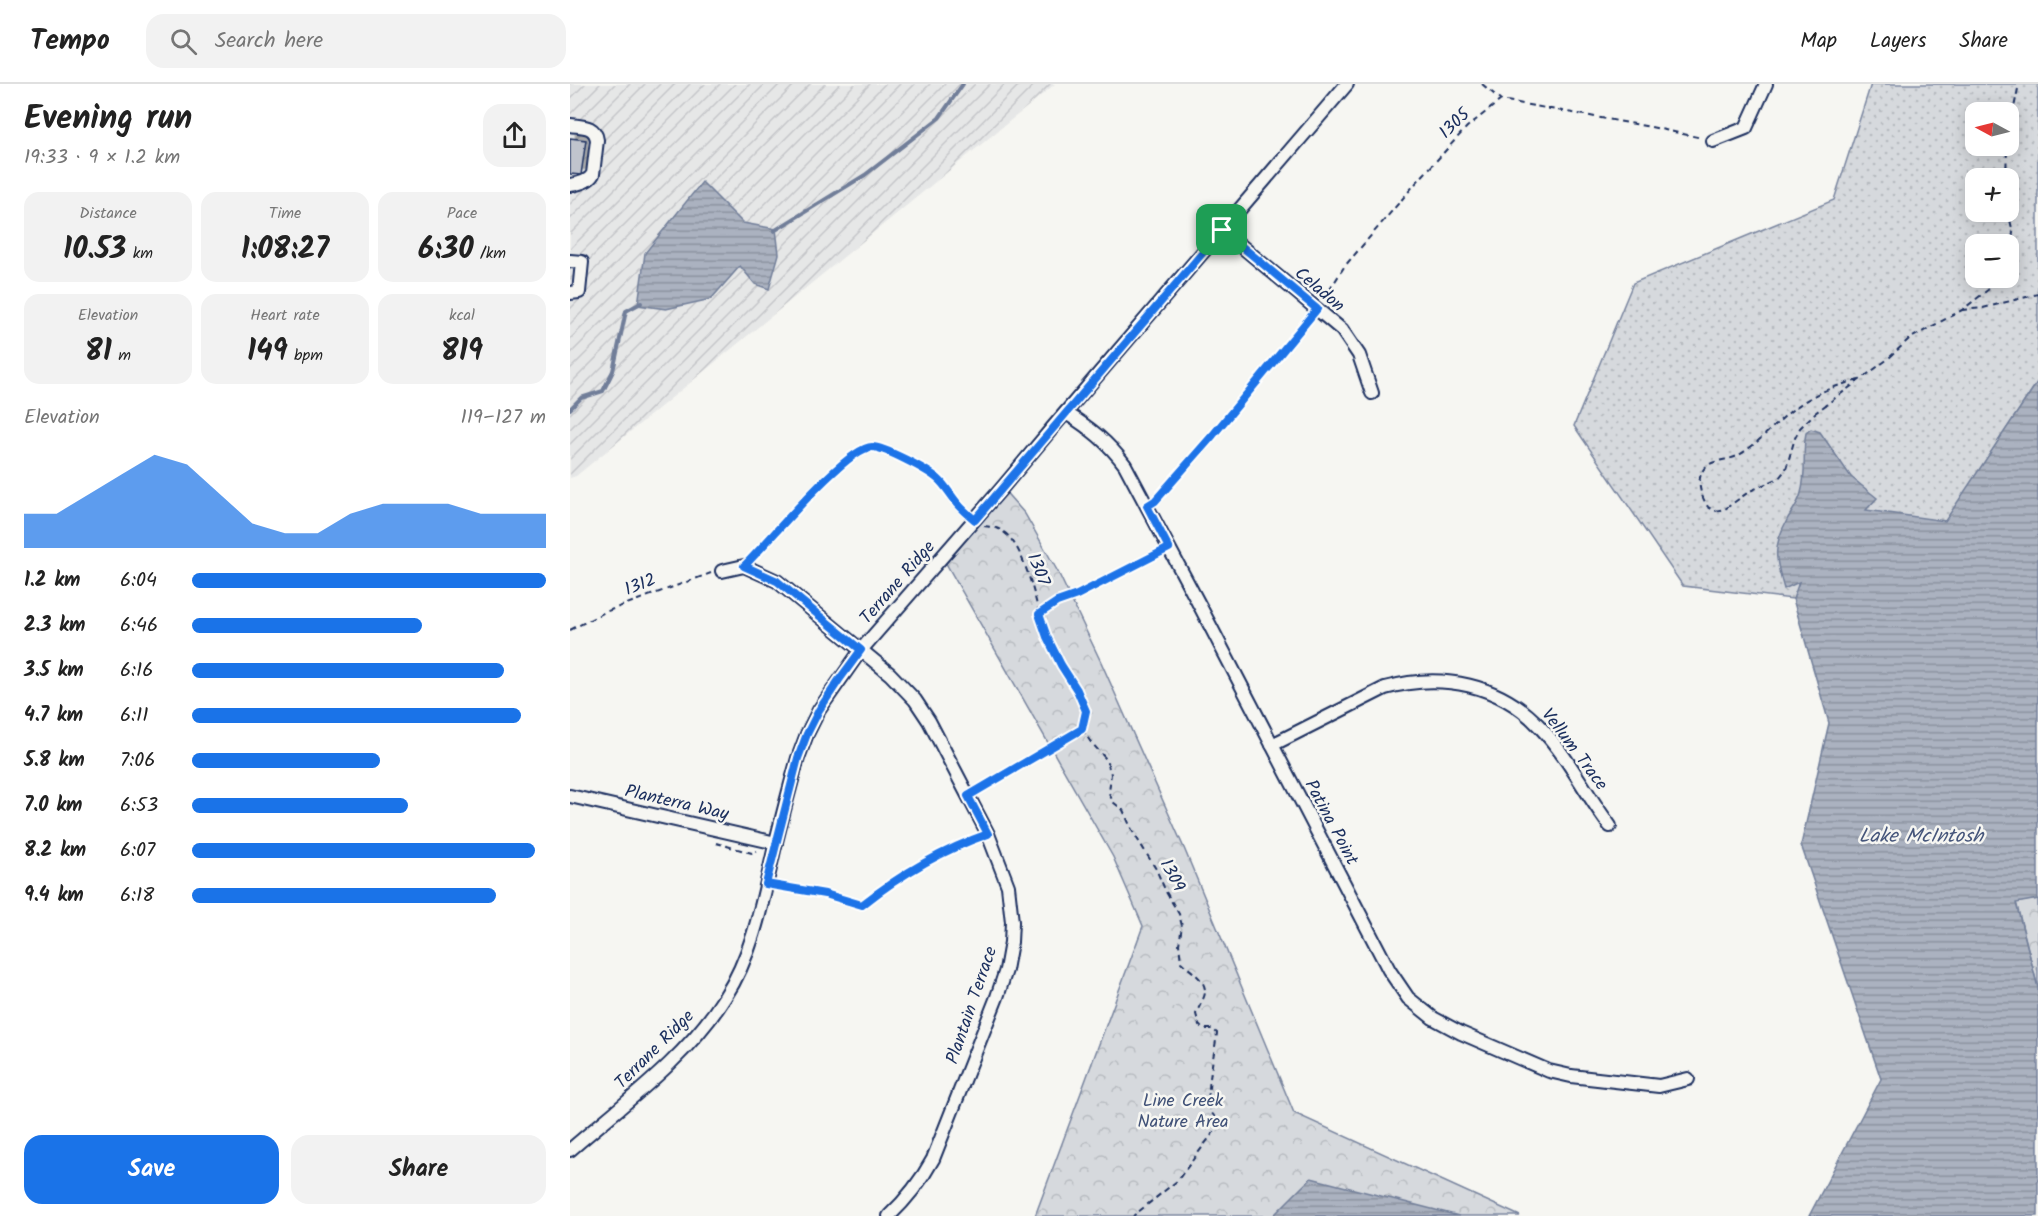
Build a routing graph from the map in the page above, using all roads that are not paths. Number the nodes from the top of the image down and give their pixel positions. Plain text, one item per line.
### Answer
1 (1347, 84) edge
2 (1766, 84) edge
3 (570, 125) edge
4 (1713, 141) road end
5 (570, 185) edge
6 (1222, 230) junction
7 (570, 261) edge
8 (570, 293) edge
9 (1372, 393) dead end
10 (1066, 413) junction
11 (722, 571) road end
12 (861, 650) junction
13 (1272, 745) junction
14 (570, 796) edge
15 (1610, 826) dead end
16 (776, 843) junction
17 (1688, 1079) dead end
18 (570, 1150) edge
19 (889, 1216) edge

1 - 6 street, Terrane Ridge
2 - 4 street
3 - 5 street
6 - 9 street, Celadon
6 - 10 street, Terrane Ridge
7 - 8 street
10 - 12 street, Terrane Ridge
10 - 13 street, Patina Point
11 - 12 street, Plantain Terrace
12 - 16 street, Terrane Ridge
12 - 19 street, Plantain Terrace
13 - 15 street, Vellum Trace
13 - 17 street, Patina Point
14 - 16 street, Planterra Way
16 - 18 street, Terrane Ridge

